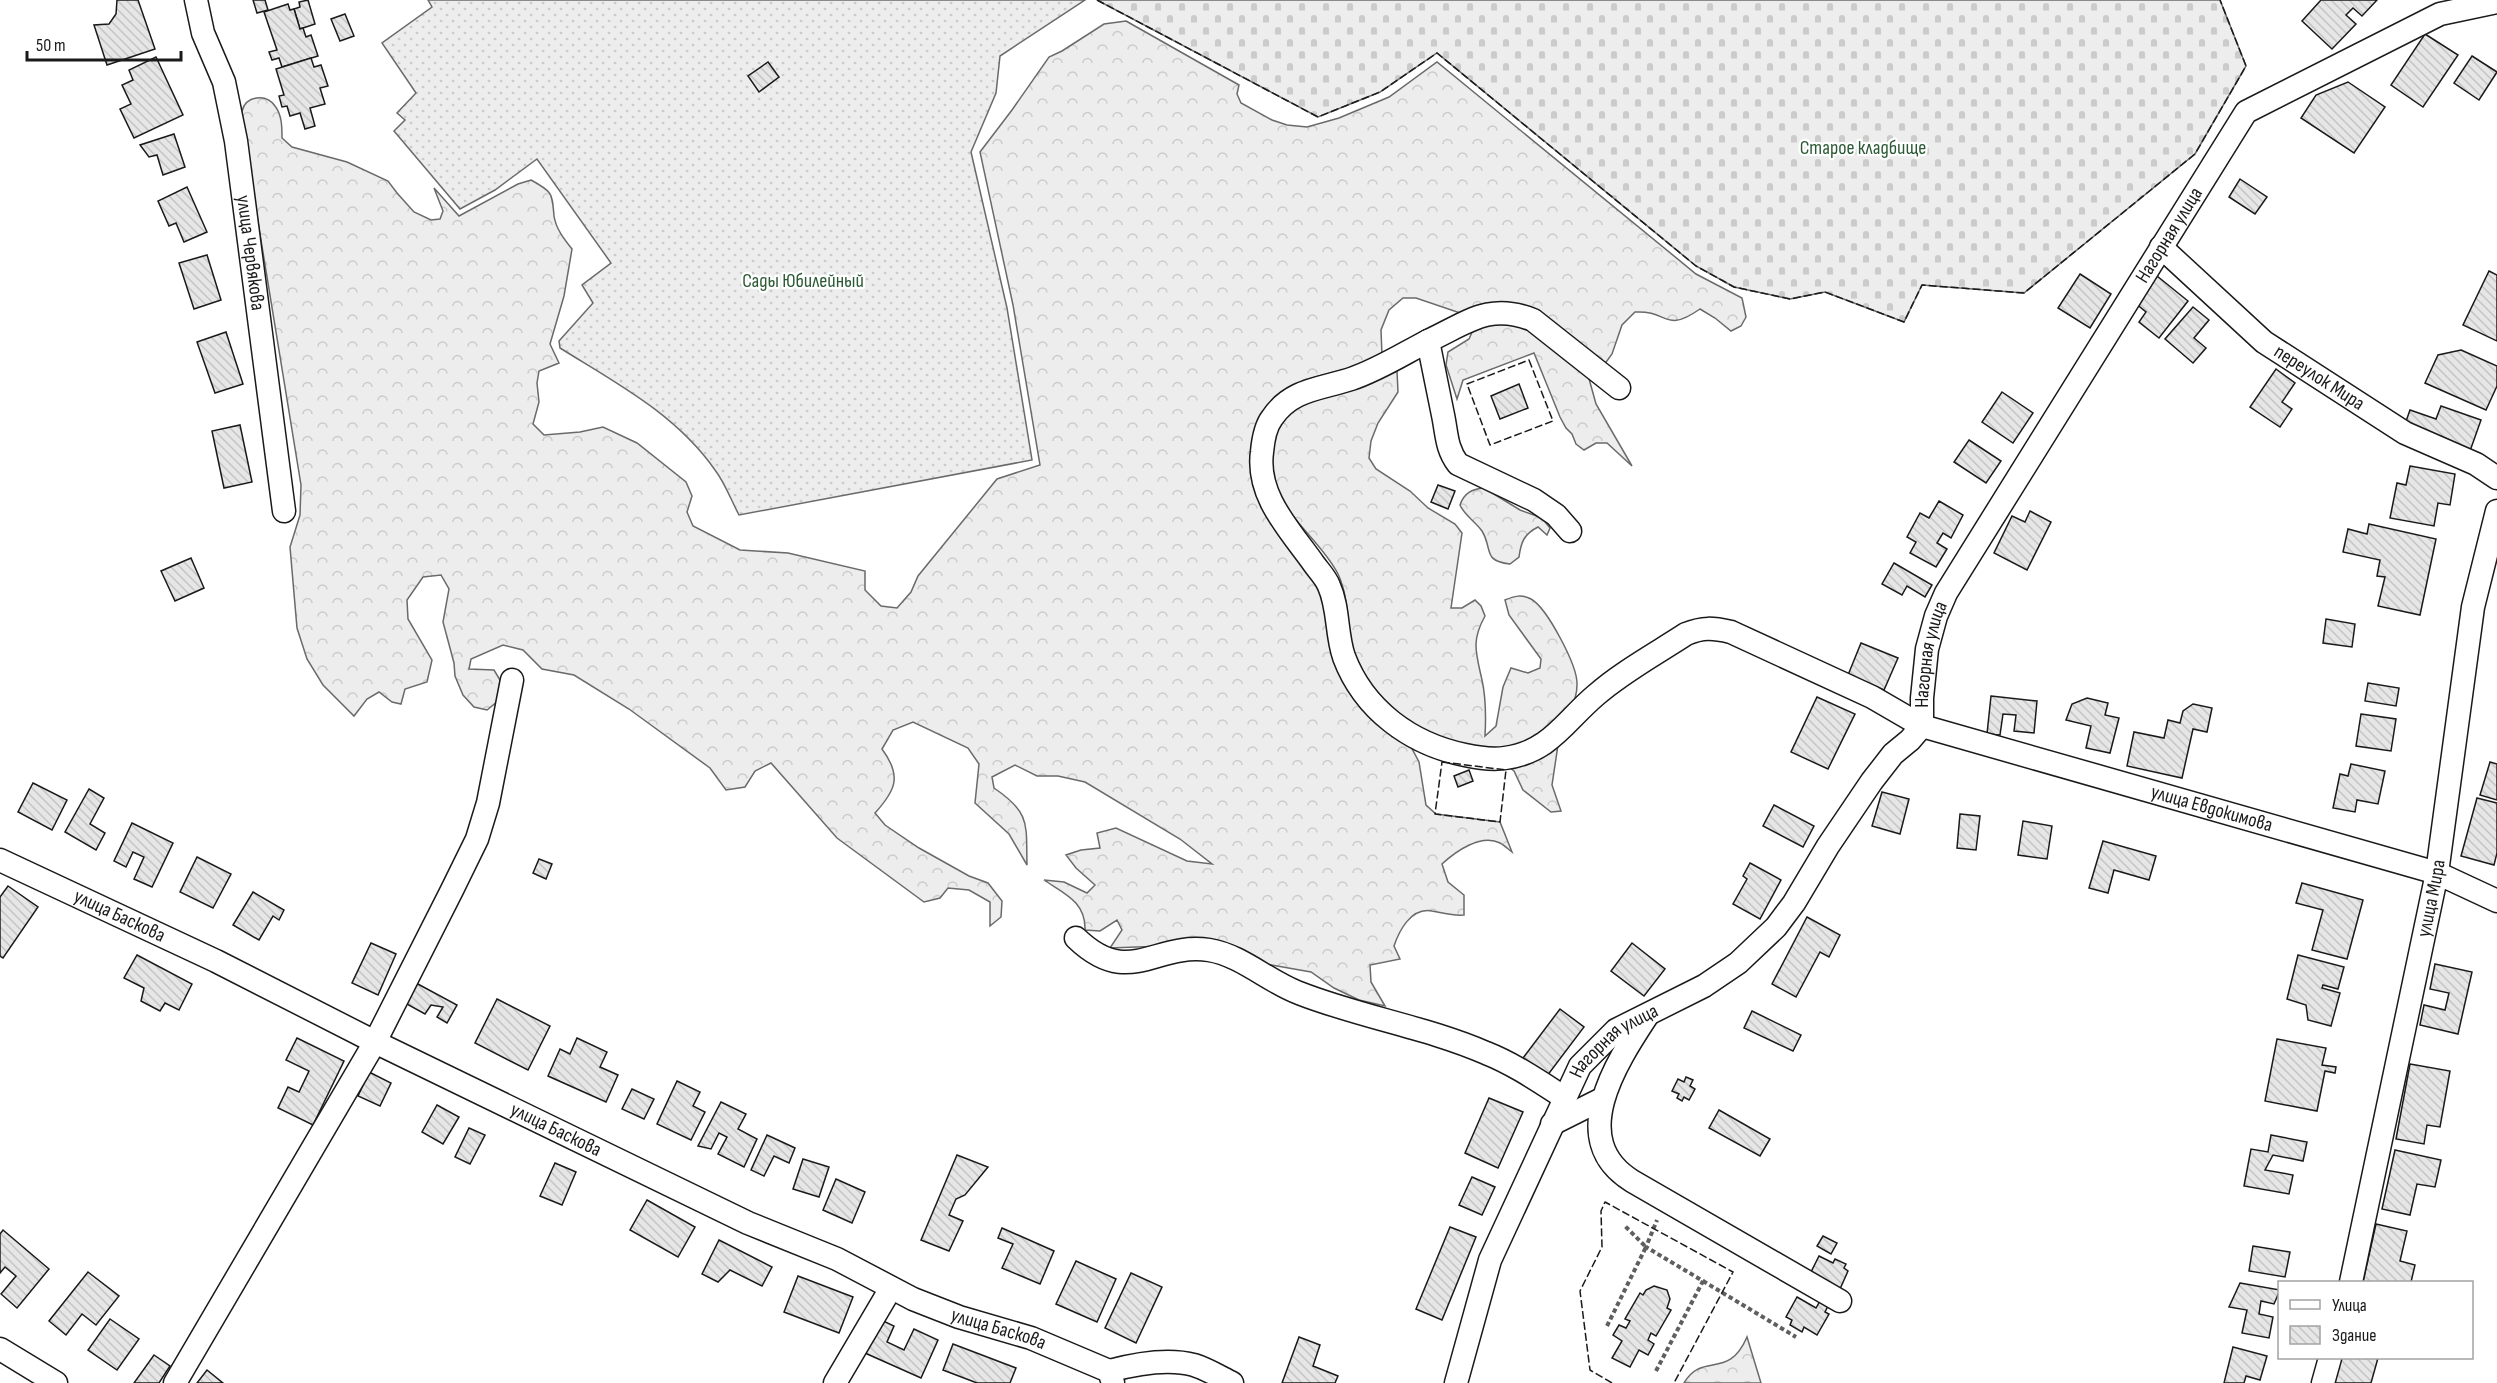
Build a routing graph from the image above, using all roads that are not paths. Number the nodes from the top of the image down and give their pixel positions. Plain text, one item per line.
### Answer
1 (196, 0) edge
2 (2497, 2) edge
3 (2161, 247) junction
4 (1428, 341) junction
5 (1619, 388) dead end
6 (2497, 478) edge
7 (284, 511) dead end
8 (2497, 512) edge
9 (1570, 531) dead end
10 (512, 680) dead end
11 (1922, 726) junction
12 (0, 860) edge
13 (2437, 873) junction
14 (2497, 901) edge
15 (1076, 938) dead end
16 (1647, 1016) junction
17 (375, 1042) junction
18 (1565, 1098) junction
19 (1602, 1099) junction
20 (1552, 1124) junction
21 (2351, 1281) edge
22 (891, 1288) junction
23 (1840, 1301) dead end
24 (0, 1349) edge
25 (2330, 1359) edge
26 (1111, 1377) edge
27 (56, 1383) edge
28 (175, 1383) edge
29 (835, 1383) edge
30 (1232, 1383) edge
31 (1456, 1383) edge
32 (2323, 1383) edge

1 - 7 street, улица Червякова
2 - 3 street, Нагорная улица
3 - 6 street, переулок Мира
3 - 11 street, Нагорная улица
4 - 5 street, улица Евдокимова
4 - 9 street
4 - 11 street, улица Евдокимова
8 - 13 street, улица Мира
10 - 17 street
11 - 13 street, улица Евдокимова
11 - 16 street, Нагорная улица
12 - 17 street, улица Баскова
13 - 14 street, улица Евдокимова
13 - 21 street, улица Мира
15 - 18 street
16 - 18 street, Нагорная улица
16 - 19 street
17 - 22 street, улица Баскова
17 - 28 street
18 - 20 street, Нагорная улица
19 - 20 street
19 - 23 street
20 - 31 street, Нагорная улица
22 - 26 street, улица Баскова
22 - 29 street
24 - 27 street
25 - 32 street
26 - 30 street

